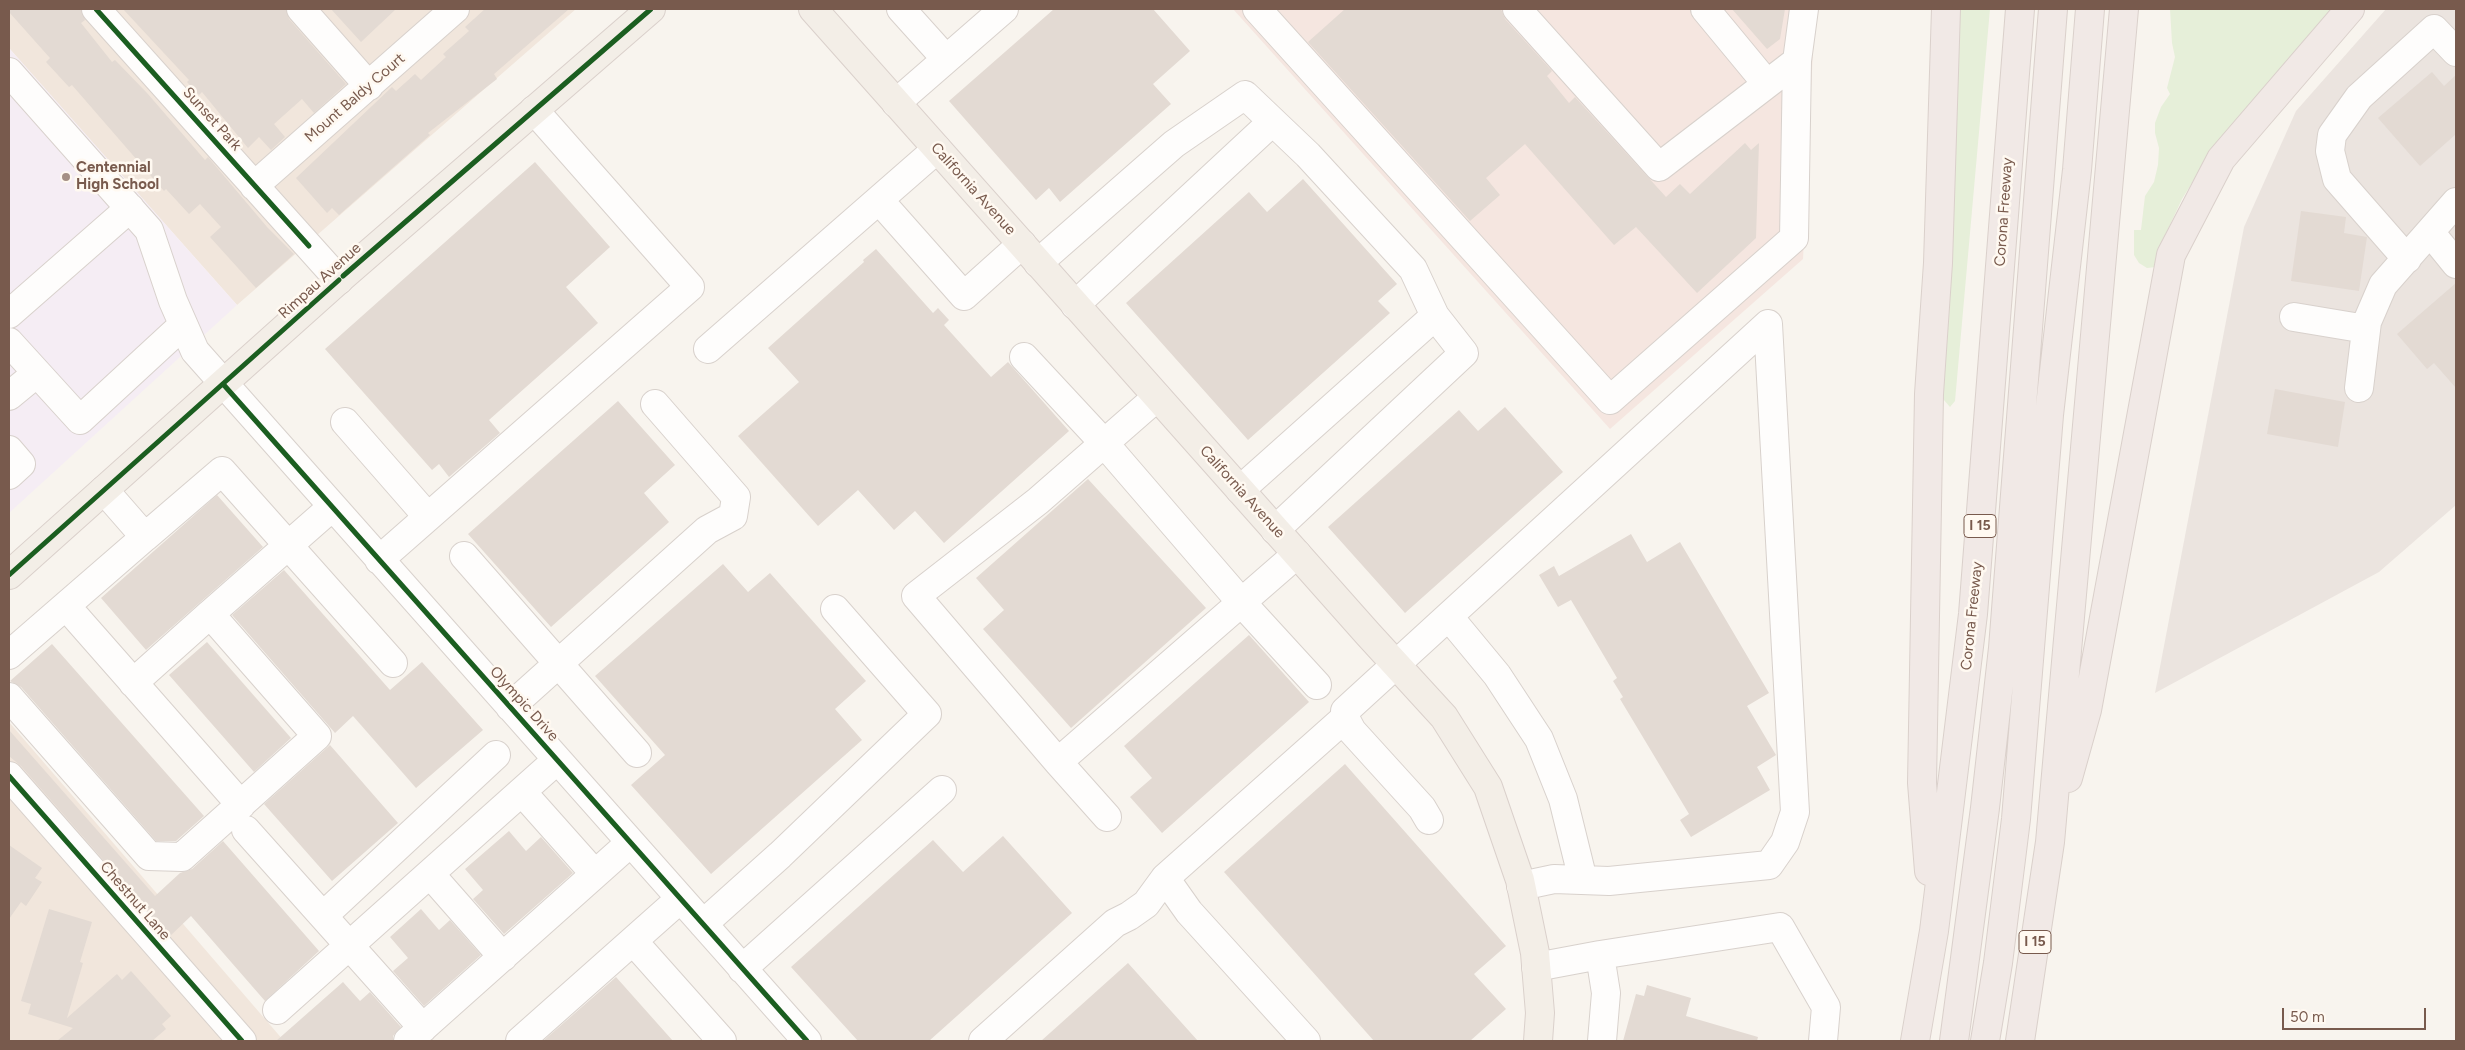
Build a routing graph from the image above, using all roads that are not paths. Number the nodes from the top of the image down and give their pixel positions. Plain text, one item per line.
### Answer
1 (96, 9) edge
2 (300, 9) edge
3 (455, 9) edge
4 (651, 9) edge
5 (812, 9) edge
6 (901, 9) edge
7 (1004, 9) edge
8 (1257, 9) edge
9 (1517, 9) edge
10 (1705, 9) edge
11 (1804, 9) edge
12 (1946, 9) edge
13 (2020, 9) edge
14 (2053, 9) edge
15 (2090, 9) edge
16 (2124, 9) edge
17 (2350, 9) edge
18 (2456, 52) edge
19 (946, 59) junction
20 (1797, 61) junction
21 (9, 72) edge
22 (1767, 84) junction
23 (369, 86) junction
24 (896, 103) junction
25 (534, 110) junction
26 (1272, 122) junction
27 (937, 149) junction
28 (254, 186) junction
29 (879, 200) junction
30 (2456, 202) edge
31 (130, 208) junction
32 (2430, 232) junction
33 (1030, 254) junction
34 (2407, 259) junction
35 (2456, 264) edge
36 (339, 280) junction
37 (1075, 305) junction
38 (9, 314) edge
39 (1435, 316) junction
40 (2294, 317) dead end
41 (183, 325) junction
42 (2366, 328) junction
43 (9, 342) edge
44 (708, 349) dead end
45 (1024, 356) dead end
46 (37, 373) junction
47 (223, 384) junction
48 (2359, 388) dead end
49 (9, 396) edge
50 (1157, 396) junction
51 (654, 404) dead end
52 (345, 422) dead end
53 (1104, 443) junction
54 (9, 450) edge
55 (9, 475) edge
56 (104, 490) junction
57 (1240, 490) junction
58 (332, 507) junction
59 (428, 517) junction
60 (1275, 530) junction
61 (145, 537) junction
62 (289, 545) junction
63 (1297, 554) junction
64 (464, 556) dead end
65 (380, 560) junction
66 (9, 575) edge
67 (1241, 602) junction
68 (66, 606) junction
69 (835, 609) dead end
70 (210, 614) junction
71 (1449, 617) junction
72 (9, 655) edge
73 (393, 663) dead end
74 (557, 664) junction
75 (1397, 665) junction
76 (133, 683) junction
77 (1317, 685) dead end
78 (9, 696) edge
79 (510, 707) junction
80 (1345, 718) junction
81 (637, 753) dead end
82 (496, 755) dead end
83 (557, 760) junction
84 (1058, 762) junction
85 (9, 776) edge
86 (942, 790) dead end
87 (522, 792) junction
88 (1107, 817) dead end
89 (243, 818) junction
90 (1429, 820) dead end
91 (2050, 842) junction
92 (630, 843) junction
93 (430, 874) junction
94 (595, 874) junction
95 (1164, 878) junction
96 (1583, 880) junction
97 (1521, 886) junction
98 (680, 899) junction
99 (323, 916) junction
100 (703, 924) junction
101 (1934, 931) junction
102 (633, 941) junction
103 (349, 946) junction
104 (1600, 955) junction
105 (503, 956) junction
106 (1536, 967) junction
107 (742, 969) junction
108 (277, 1010) dead end
109 (415, 1035) edge
110 (242, 1041) edge
111 (520, 1041) edge
112 (722, 1041) edge
113 (807, 1041) edge
114 (983, 1041) edge
115 (1306, 1041) edge
116 (1538, 1041) edge
117 (1602, 1041) edge
118 (1823, 1041) edge
119 (1915, 1041) edge
120 (1954, 1041) edge
121 (1984, 1041) edge
122 (2020, 1041) edge

1 - 28 street, Sunset Park
2 - 23 street
3 - 23 street, Mount Baldy Court
4 - 25 main road, Rimpau Avenue
5 - 24 main road, California Avenue
6 - 19 street
7 - 19 street
8 - 20 street
9 - 22 street
10 - 22 street
11 - 20 street
12 - 101 highway
13 - 101 highway, Corona Freeway / I 15
14 - 120 highway
15 - 121 highway
16 - 91 highway, I 15
17 - 91 highway
18 - 34 street
19 - 24 street
20 - 22 street
21 - 31 street, Olympic Drive
23 - 28 street, Mount Baldy Court
24 - 27 main road, California Avenue
25 - 36 main road, Rimpau Avenue
25 - 59 street
26 - 33 street
26 - 37 street
26 - 39 street
27 - 29 street
27 - 33 main road, California Avenue
28 - 36 street, Sunset Park
29 - 33 street
29 - 44 street
30 - 32 street
31 - 38 street
31 - 41 street, Olympic Drive
32 - 34 street
32 - 35 street
33 - 37 main road, California Avenue
34 - 42 street
36 - 47 main road, Rimpau Avenue
37 - 50 main road, California Avenue
39 - 57 street
39 - 60 street
40 - 42 street
41 - 46 street
41 - 47 street, Olympic Drive
42 - 48 street
43 - 46 street
45 - 53 street
46 - 49 street
47 - 56 main road, Rimpau Avenue
47 - 58 street, Olympic Drive
50 - 53 street
50 - 57 main road, California Avenue
51 - 74 street
52 - 59 street
53 - 67 street
53 - 84 street
54 - 55 street
56 - 61 street
56 - 66 main road, Rimpau Avenue
57 - 60 main road, California Avenue
58 - 62 street
58 - 65 street, Olympic Drive
59 - 65 street
60 - 63 main road, California Avenue
61 - 62 street
61 - 68 street
62 - 70 street
62 - 73 street
63 - 67 street
63 - 75 main road, California Avenue
64 - 74 street
65 - 79 street, Olympic Drive
67 - 77 street
67 - 84 street
68 - 72 street
68 - 76 street
69 - 100 street
70 - 76 street
70 - 89 street
71 - 75 street
71 - 96 street
71 - 96 street
74 - 79 street
74 - 81 street
75 - 80 street
75 - 97 main road, California Avenue
76 - 89 street
78 - 89 street
79 - 83 street, Olympic Drive
80 - 90 street
80 - 95 street
82 - 99 street
83 - 87 street
83 - 92 street, Olympic Drive
84 - 88 street
85 - 110 street, Chestnut Lane
86 - 107 street
87 - 93 street
87 - 94 street
89 - 99 street
91 - 122 highway, I 15
92 - 94 street
92 - 98 street, Olympic Drive
93 - 103 street
93 - 105 street
94 - 105 street
95 - 114 street
95 - 115 street
96 - 97 street
97 - 106 main road, California Avenue
98 - 100 street, Olympic Drive
98 - 102 street
99 - 103 street
100 - 107 street, Olympic Drive
101 - 119 highway, Corona Freeway / I 15
102 - 111 street
102 - 112 street
103 - 108 street
103 - 109 street
104 - 106 street
104 - 117 street
104 - 118 street
105 - 109 street
106 - 116 main road, California Avenue
107 - 113 street, Olympic Drive

